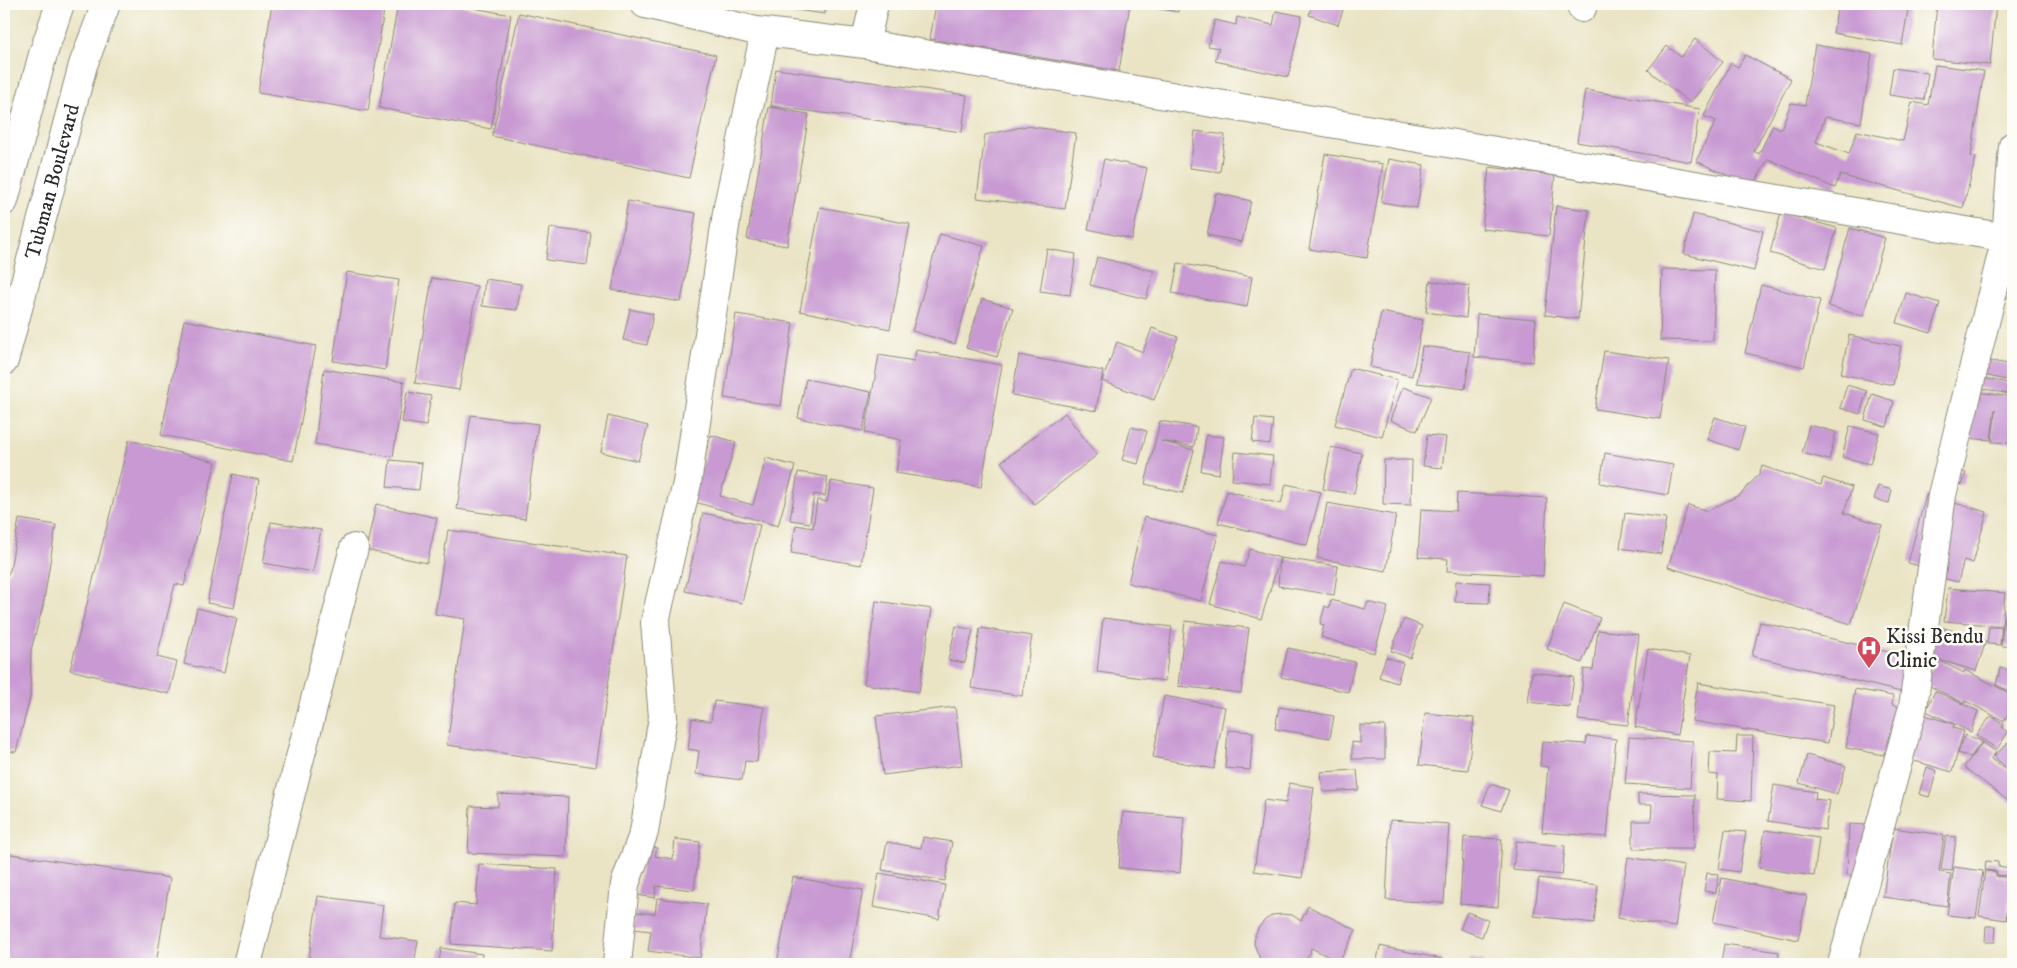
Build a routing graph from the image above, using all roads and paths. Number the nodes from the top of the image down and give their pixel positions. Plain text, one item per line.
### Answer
1 (60, 4) edge
2 (106, 4) edge
3 (645, 4) edge
4 (874, 4) edge
5 (756, 31) junction
6 (864, 44) junction
7 (2013, 146) edge
8 (4, 201) edge
9 (2009, 238) edge
10 (4, 361) edge
11 (354, 548) dead end
12 (247, 964) edge
13 (617, 964) edge
14 (1842, 964) edge

1 - 8 main road, Tubman Boulevard
2 - 10 main road, Tubman Boulevard
3 - 5 main road
4 - 6 main road
5 - 6 main road
5 - 13 main road
6 - 9 main road
7 - 9 main road
9 - 14 main road
11 - 12 main road

